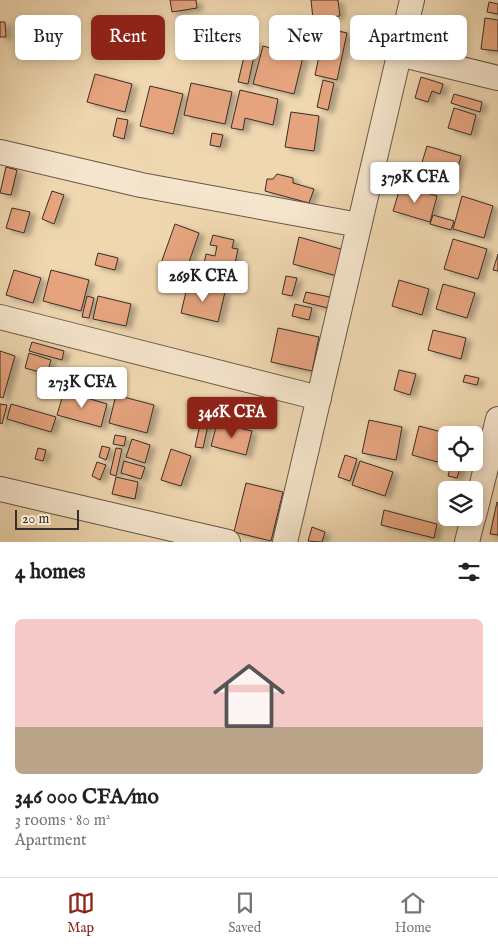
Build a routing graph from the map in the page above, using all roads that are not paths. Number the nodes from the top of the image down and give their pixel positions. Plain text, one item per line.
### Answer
1 (412, 0) edge
2 (408, 15) edge
3 (398, 60) edge
4 (424, 60) edge
5 (498, 78) edge
6 (0, 152) edge
7 (359, 225) junction
8 (0, 317) edge
9 (319, 398) junction
10 (498, 419) edge
11 (483, 481) edge
12 (0, 489) edge
13 (471, 526) edge
14 (228, 542) edge
15 (286, 542) edge
16 (467, 542) edge

1 - 2 street
3 - 7 street
4 - 5 street
6 - 7 street
7 - 9 street
8 - 9 street
9 - 15 street
10 - 11 street
12 - 14 street
13 - 16 street

